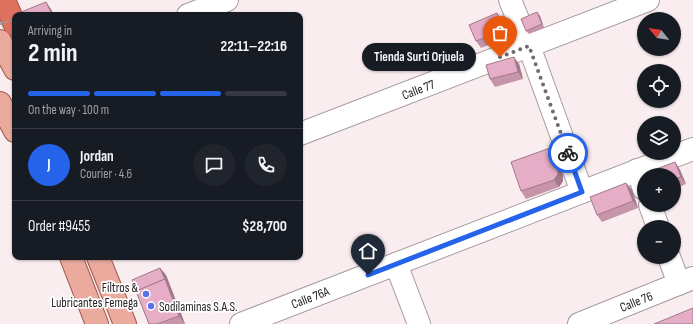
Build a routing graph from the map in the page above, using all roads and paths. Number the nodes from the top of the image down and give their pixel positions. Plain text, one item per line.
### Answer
1 (4, 0) edge
2 (227, 0) edge
3 (510, 0) edge
4 (648, 0) edge
5 (196, 12) edge
6 (12, 18) edge
7 (12, 20) edge
8 (0, 24) edge
9 (0, 41) edge
10 (529, 46) junction
11 (12, 63) edge
12 (0, 103) edge
13 (12, 126) edge
14 (303, 133) edge
15 (693, 148) edge
16 (659, 168) edge
17 (637, 180) edge
18 (582, 192) junction
19 (72, 260) edge
20 (99, 260) edge
21 (396, 264) junction
22 (674, 264) edge
23 (686, 281) edge
24 (98, 324) edge
25 (125, 324) edge
26 (241, 324) edge
27 (419, 324) edge
28 (579, 324) edge

1 - 6 highway
2 - 5 street
3 - 10 street
4 - 10 street, Calle 77
7 - 8 path, bridge
9 - 11 main road
10 - 14 street, Calle 77
10 - 18 street
12 - 13 main road
15 - 16 street, Calle 76A
17 - 18 street, Calle 76A
18 - 21 street, Calle 76A
19 - 24 main road
20 - 25 main road
21 - 26 street, Calle 76A
21 - 27 street
22 - 23 street
23 - 28 street, Calle 76

